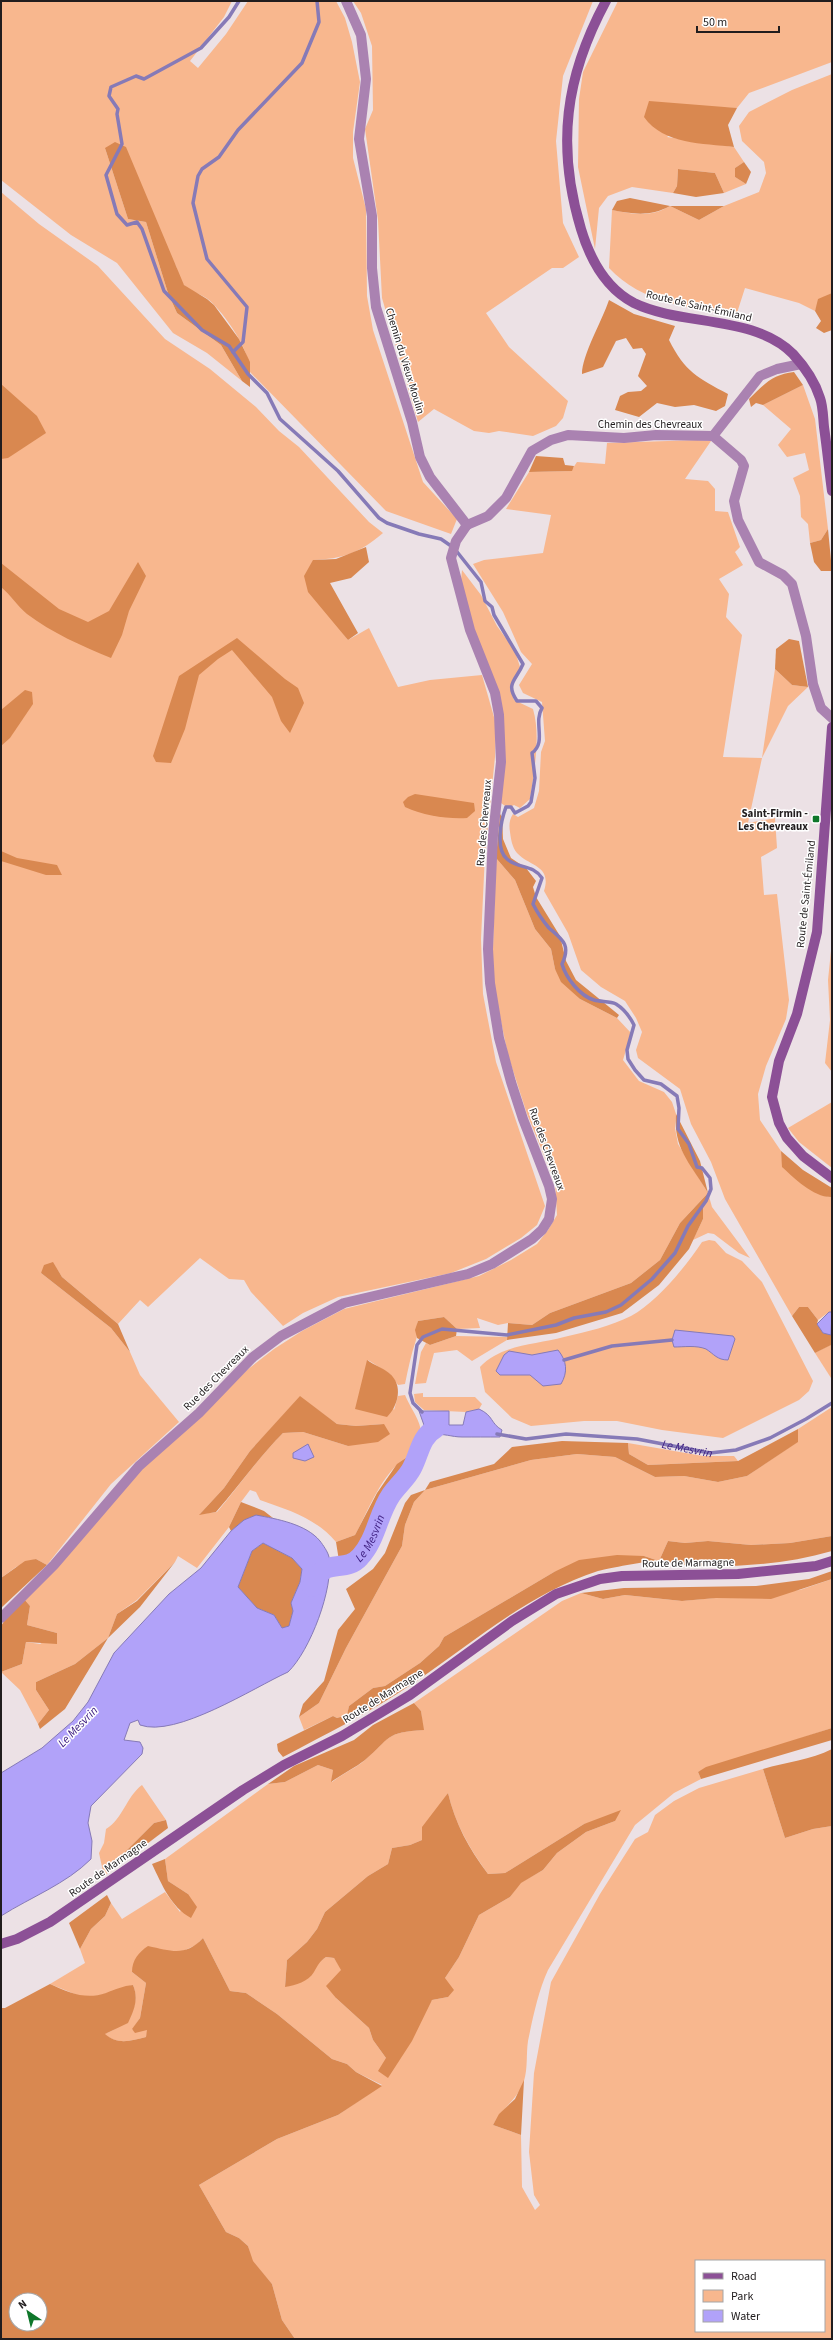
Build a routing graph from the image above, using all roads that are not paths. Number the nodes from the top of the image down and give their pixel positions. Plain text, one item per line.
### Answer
1 (346, 1) edge
2 (606, 1) edge
3 (801, 364) junction
4 (712, 436) junction
5 (832, 491) edge
6 (467, 525) junction
7 (832, 718) edge
8 (832, 727) edge
9 (832, 1178) edge
10 (832, 1561) edge
11 (1, 1618) edge
12 (1, 1944) edge

1 - 6 street, Chemin du Vieux Moulin
2 - 3 main road, Route de Saint-Émiland
3 - 4 street
3 - 5 main road, Route de Saint-Émiland
4 - 6 street, Chemin des Chevreaux
4 - 7 street, Chemin des Chevreaux
6 - 11 street, Rue des Chevreaux
8 - 9 main road, Route de Saint-Émiland
10 - 12 main road, Route de Marmagne

